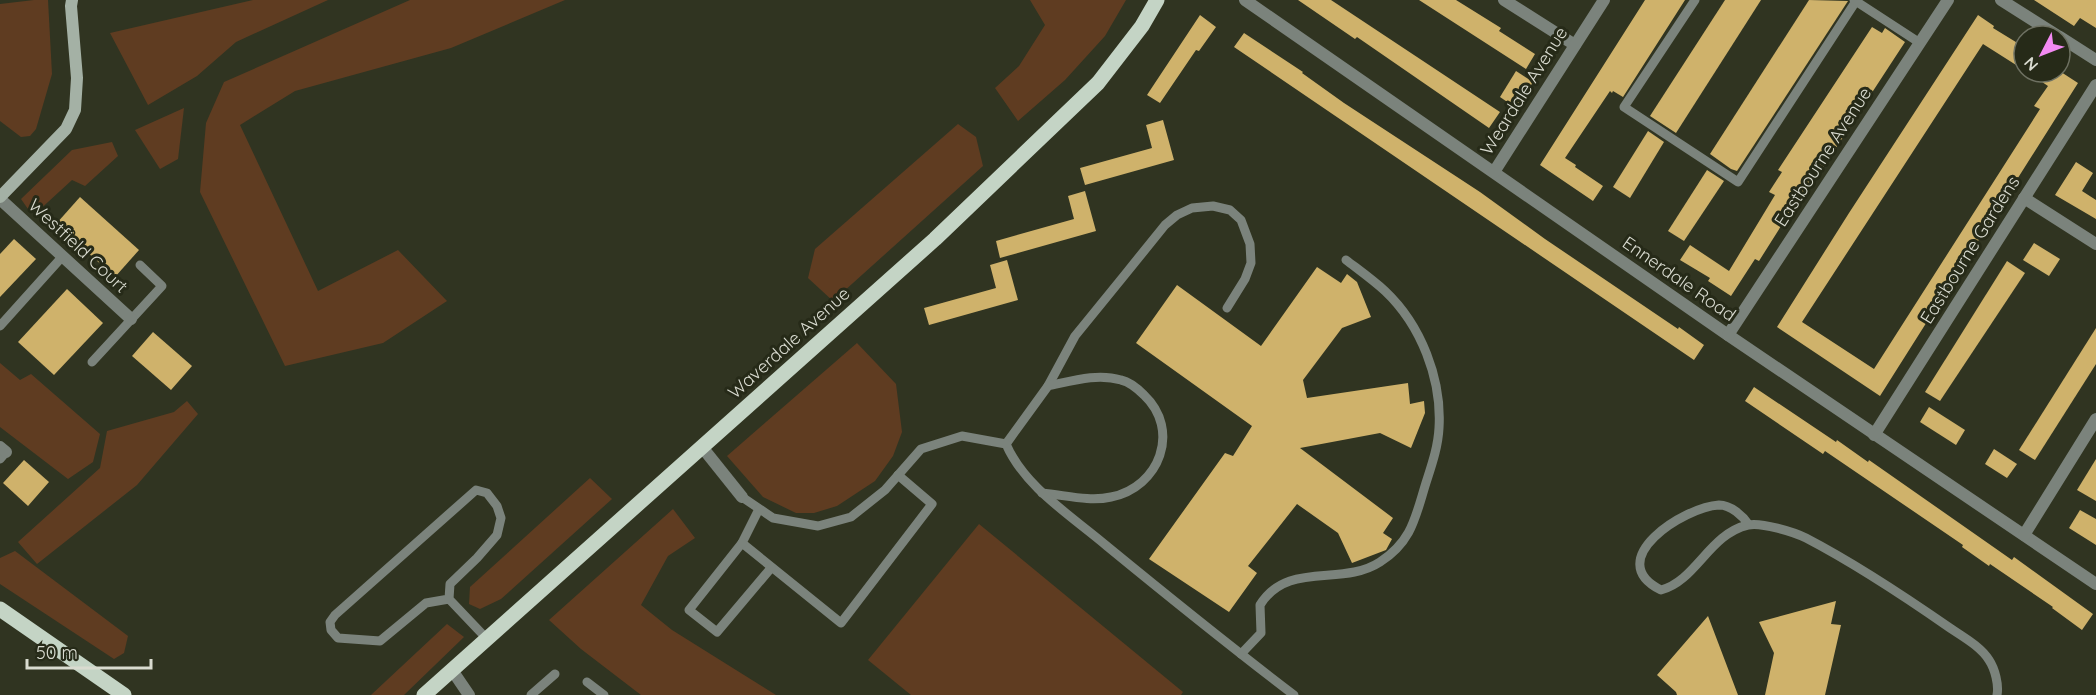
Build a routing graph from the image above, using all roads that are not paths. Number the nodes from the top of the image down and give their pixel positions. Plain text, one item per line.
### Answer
1 (72, 0) edge
2 (1158, 0) edge
3 (1245, 0) edge
4 (1504, 0) edge
5 (1605, 0) edge
6 (1695, 0) edge
7 (1948, 0) edge
8 (2001, 0) edge
9 (1855, 1) edge
10 (2039, 24) edge
11 (1920, 43) junction
12 (1575, 45) junction
13 (2072, 45) edge
14 (2096, 60) edge
15 (2096, 85) edge
16 (1494, 172) junction
17 (0, 198) edge
18 (2024, 198) junction
19 (2096, 243) edge
20 (62, 257) junction
21 (1346, 260) dead end
22 (140, 265) dead end
23 (1227, 308) dead end
24 (131, 319) junction
25 (0, 326) edge
26 (1728, 334) junction
27 (92, 362) dead end
28 (1048, 386) junction
29 (2096, 418) edge
30 (1874, 435) junction
31 (1006, 444) junction
32 (702, 447) junction
33 (898, 475) junction
34 (1042, 493) junction
35 (742, 497) joint
36 (759, 509) junction
37 (1749, 525) junction
38 (2024, 536) junction
39 (742, 543) junction
40 (771, 568) junction
41 (2096, 584) edge
42 (449, 599) junction
43 (0, 609) edge
44 (487, 639) junction
45 (1241, 654) junction
46 (452, 670) junction
47 (555, 674) dead end
48 (587, 682) dead end
49 (124, 695) edge
50 (424, 695) edge
51 (469, 695) edge
52 (531, 695) edge
53 (604, 695) edge
54 (1294, 695) edge
55 (1997, 695) edge

1 - 17 street
2 - 32 main road, Waverdale Avenue
3 - 16 street, Ennerdale Road
4 - 12 street
5 - 12 street, Weardale Avenue
6 - 9 lane
7 - 11 street, Eastbourne Avenue
8 - 10 street
9 - 11 lane
11 - 26 street, Eastbourne Avenue
12 - 16 street, Weardale Avenue
13 - 14 street
15 - 18 street, Eastbourne Gardens
16 - 26 street, Ennerdale Road
17 - 20 street, Westfield Court
18 - 19 street
18 - 30 street, Eastbourne Gardens
20 - 24 street, Westfield Court
20 - 25 lane
21 - 45 lane
22 - 24 lane
23 - 28 lane
24 - 27 lane
26 - 30 street, Ennerdale Road
28 - 31 lane
28 - 34 lane
29 - 38 street
30 - 38 street, Ennerdale Road
31 - 33 lane
31 - 34 lane
32 - 35 street
32 - 44 main road, Waverdale Avenue
33 - 36 lane
33 - 40 lane
34 - 45 lane
35 - 36 lane
36 - 39 lane
37 - 37 lane
37 - 55 lane
38 - 41 street, Ennerdale Road
39 - 40 lane
39 - 40 lane
42 - 42 lane
42 - 44 lane
43 - 49 main road
44 - 46 main road, Waverdale Avenue
45 - 54 lane
46 - 50 main road, Waverdale Avenue
46 - 51 street
47 - 52 lane
48 - 53 lane

